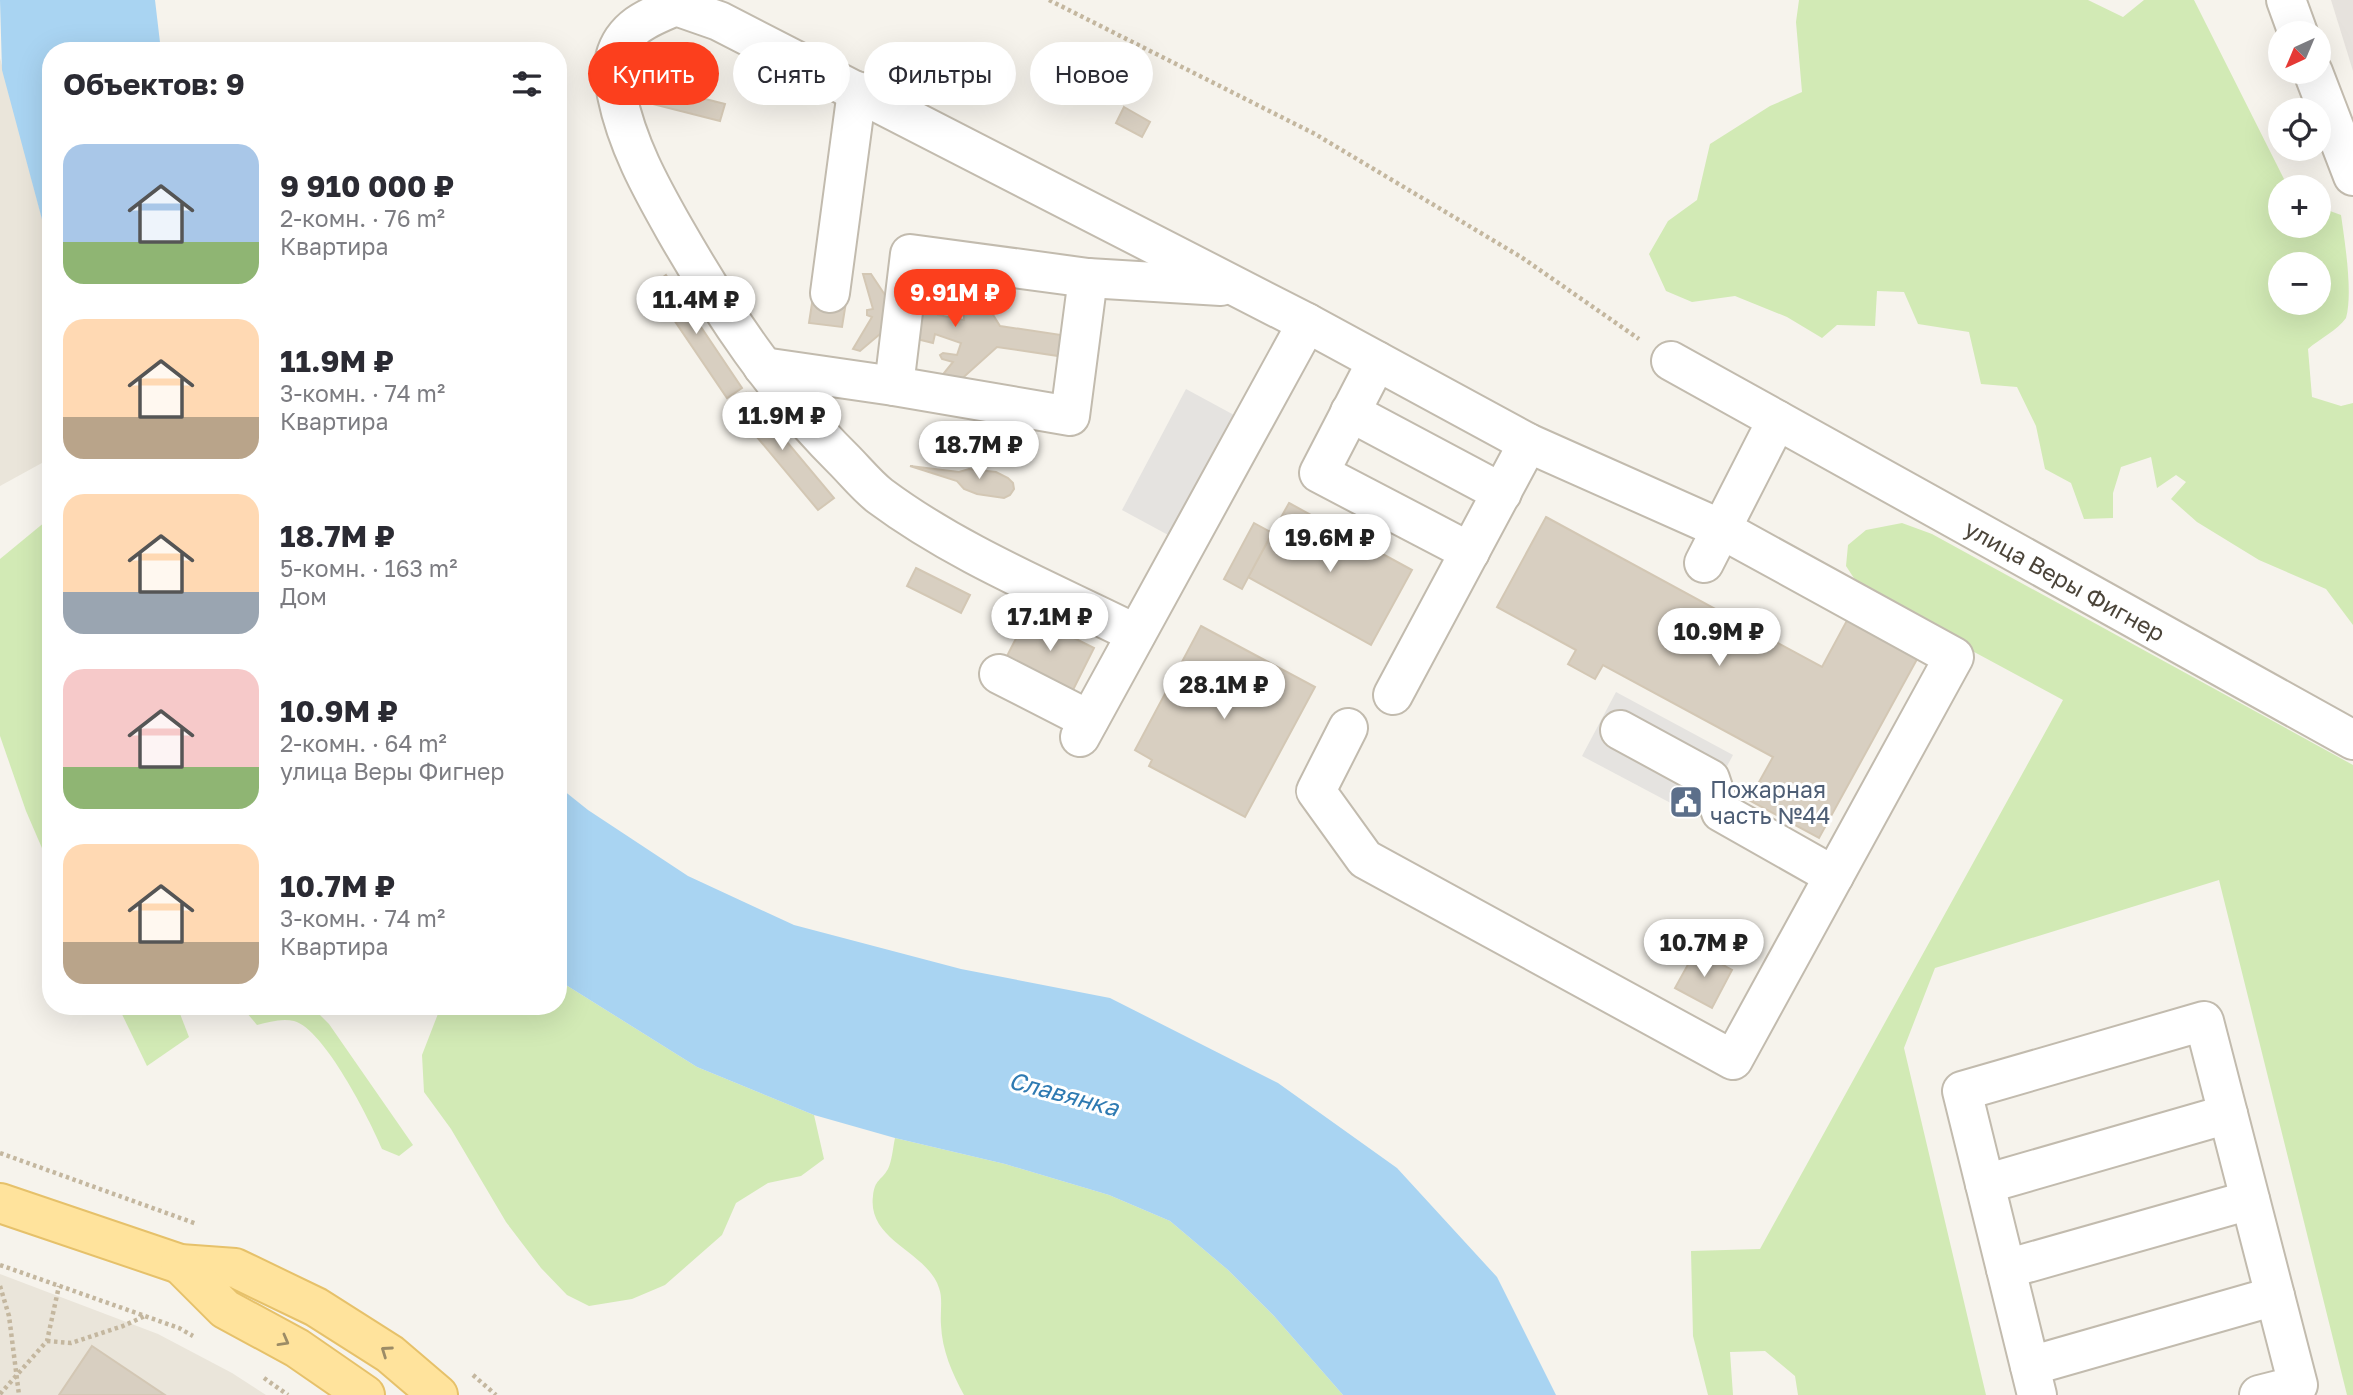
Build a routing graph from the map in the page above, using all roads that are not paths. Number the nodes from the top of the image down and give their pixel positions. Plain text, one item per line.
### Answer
1 (2286, 0) edge
2 (2294, 21) edge
3 (2318, 84) edge
4 (857, 92) junction
5 (2353, 176) edge
6 (1088, 278) junction
7 (1237, 287) junction
8 (830, 293) dead end
9 (1307, 323) junction
10 (1377, 361) junction
11 (1671, 361) road end
12 (763, 367) junction
13 (894, 386) junction
14 (1350, 412) junction
15 (1777, 420) junction
16 (1528, 443) junction
17 (1502, 494) junction
18 (1721, 529) junction
19 (1470, 552) junction
20 (1704, 563) dead end
21 (1136, 634) junction
22 (999, 674) dead end
23 (1393, 695) dead end
24 (1348, 729) dead end
25 (1620, 730) dead end
26 (2353, 740) edge
27 (1834, 876) junction
28 (2228, 1114) junction
29 (1985, 1184) junction
30 (2250, 1200) junction
31 (0, 1203) edge
32 (180, 1264) junction
33 (2006, 1269) junction
34 (2275, 1296) junction
35 (2033, 1380) edge
36 (365, 1395) edge
37 (438, 1395) edge
38 (2259, 1395) edge

1 - 2 street
3 - 5 street
4 - 7 street
4 - 8 street
4 - 12 street
6 - 7 street
6 - 13 street
6 - 13 street
7 - 9 street
9 - 10 street
9 - 21 street
10 - 14 street
10 - 16 street
11 - 15 street, улица Веры Фигнер
12 - 13 street
12 - 21 street
14 - 17 street
14 - 19 street
15 - 18 street
15 - 26 street, улица Веры Фигнер
16 - 17 street
16 - 18 street
17 - 19 street
18 - 20 street
18 - 27 street
19 - 23 street
21 - 22 street
24 - 27 street
25 - 27 street
28 - 29 street
28 - 29 street
28 - 30 street
29 - 33 street
30 - 33 street
30 - 34 street
31 - 32 main road
32 -> 36 main road
37 -> 32 main road
33 - 35 street
34 - 35 street
34 - 38 street

